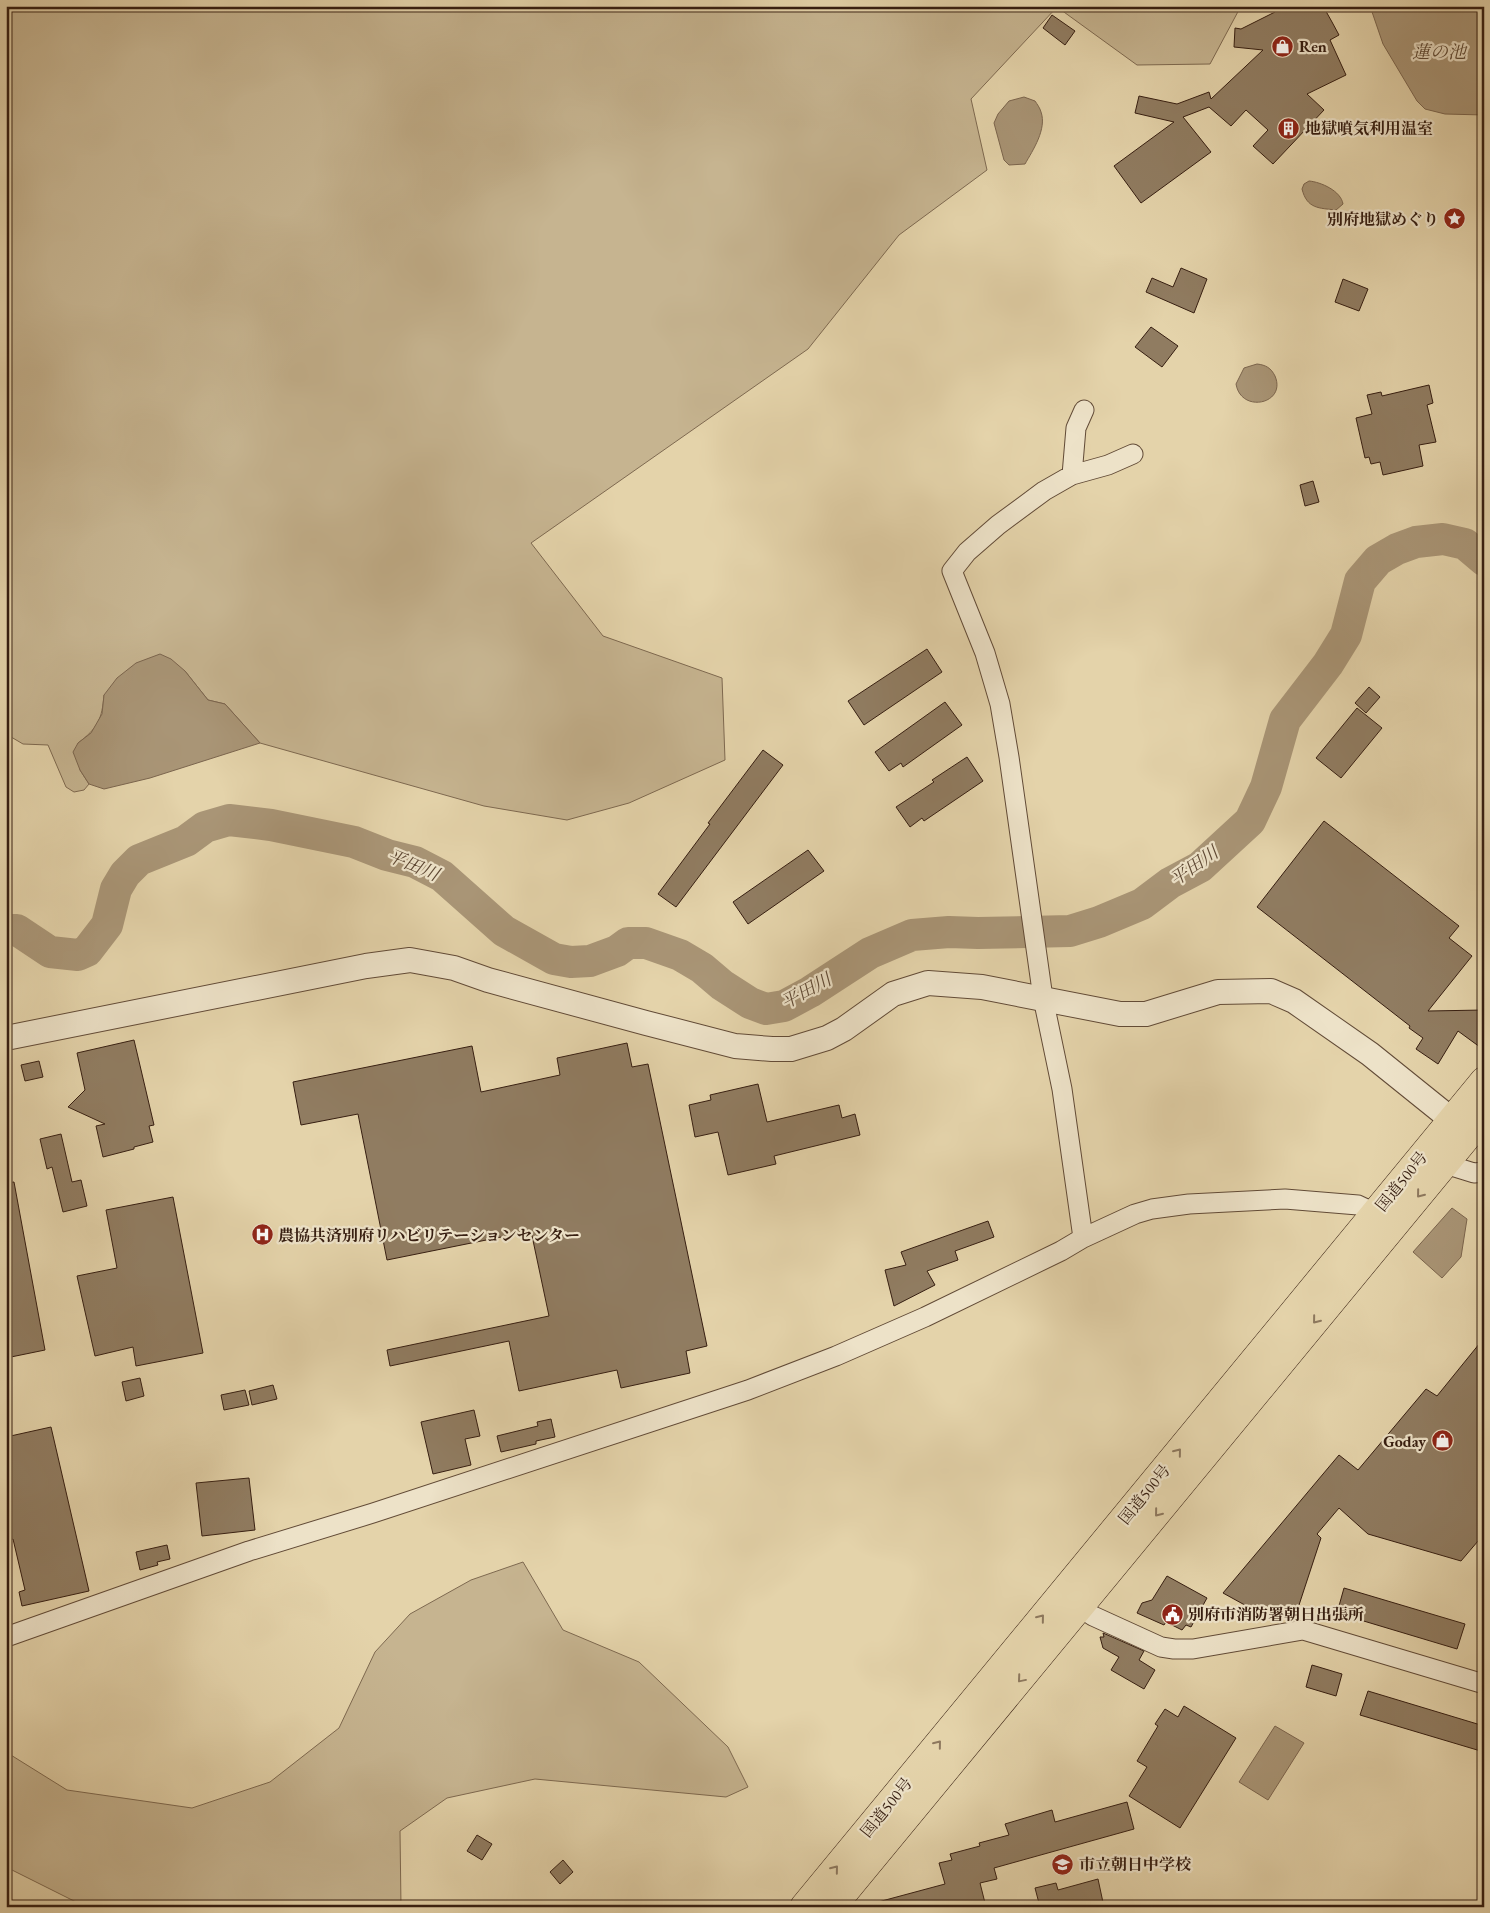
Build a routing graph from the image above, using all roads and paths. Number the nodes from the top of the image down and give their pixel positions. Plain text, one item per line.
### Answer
1 (1084, 410) dead end
2 (1133, 454) dead end
3 (1072, 475) junction
4 (1043, 998) junction
5 (6, 1038) edge
6 (1484, 1081) edge
7 (1469, 1122) edge
8 (1445, 1164) junction
9 (1484, 1172) edge
10 (1375, 1213) junction
11 (1083, 1238) junction
12 (1071, 1601) junction
13 (6, 1637) edge
14 (1484, 1684) edge
15 (804, 1907) edge
16 (832, 1907) edge

1 - 3 street
2 - 3 street
3 - 4 street
4 - 5 street
4 - 7 street
4 - 11 street
6 - 7 highway, 国道500号
7 - 8 highway, 国道500号
7 - 10 highway, 国道500号
8 - 9 street
8 -> 12 highway, 国道500号
10 - 11 street
12 -> 10 highway, 国道500号
11 - 13 street
12 - 14 street
15 -> 12 highway, 国道500号
12 -> 16 highway, 国道500号

